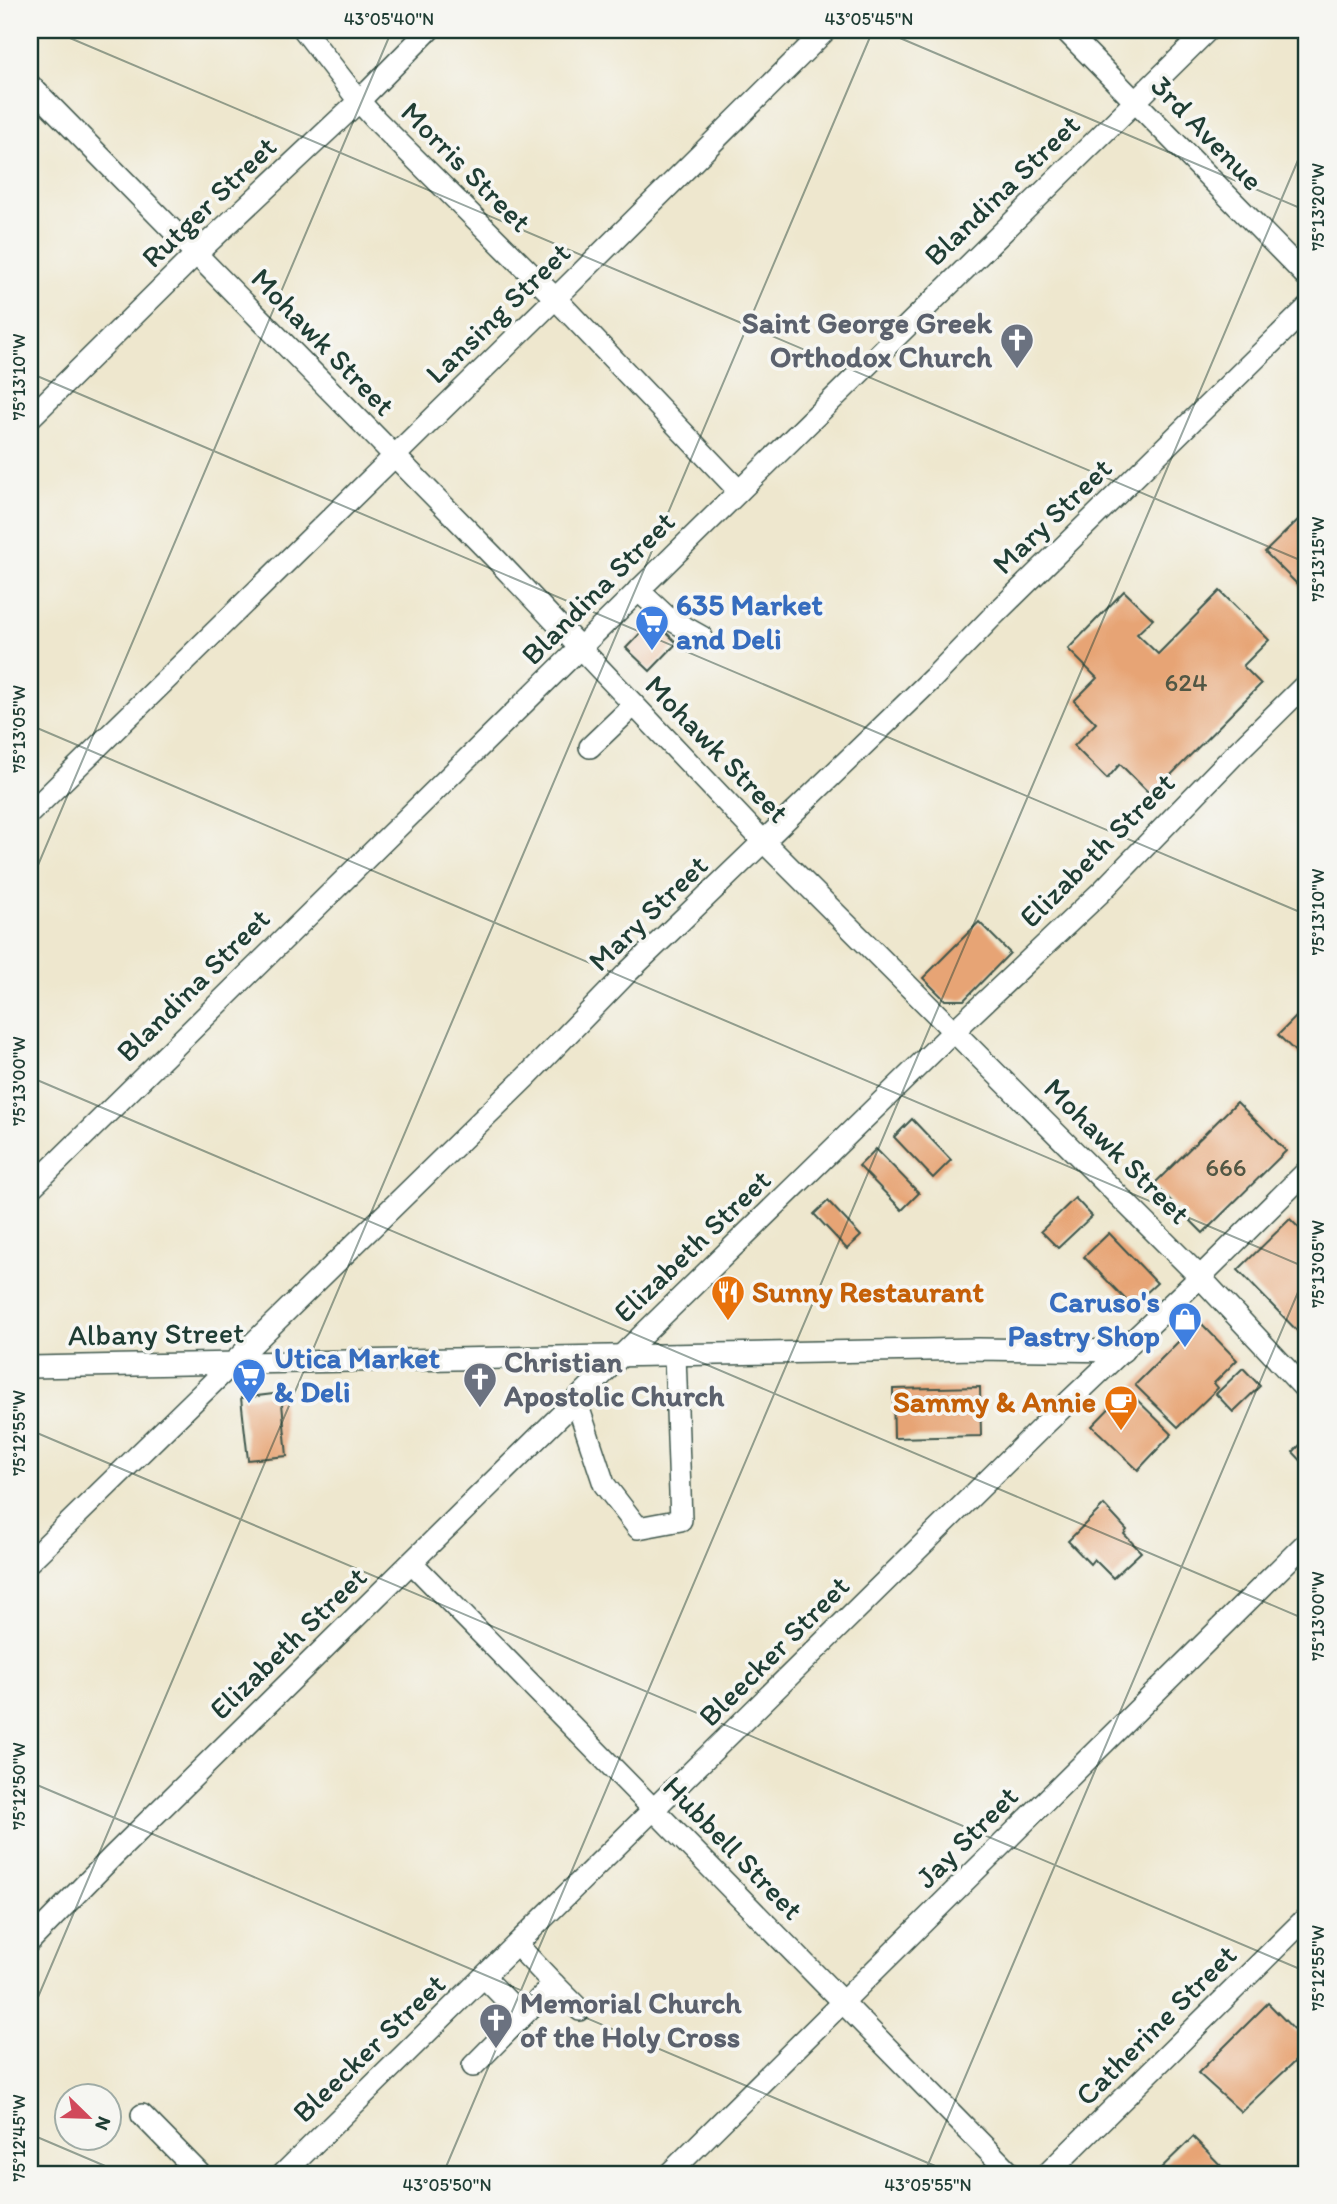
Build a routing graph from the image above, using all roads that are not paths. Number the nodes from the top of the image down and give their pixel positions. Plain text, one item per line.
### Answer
1 (304, 30) edge
2 (429, 30) edge
3 (826, 30) edge
4 (1065, 30) edge
5 (1208, 30) edge
6 (30, 85) edge
7 (359, 101) junction
8 (1135, 102) junction
9 (196, 254) junction
10 (1307, 277) edge
11 (555, 298) junction
12 (1307, 308) edge
13 (30, 418) edge
14 (394, 457) junction
15 (739, 491) junction
16 (638, 590) junction
17 (702, 637) dead end
18 (580, 648) junction
19 (1307, 683) edge
20 (634, 705) junction
21 (590, 747) dead end
22 (30, 813) edge
23 (764, 842) junction
24 (955, 1030) junction
25 (1307, 1171) edge
26 (30, 1189) edge
27 (1200, 1277) junction
28 (1122, 1351) junction
29 (675, 1355) junction
30 (620, 1357) junction
31 (234, 1362) junction
32 (30, 1367) edge
33 (1307, 1391) edge
34 (576, 1400) junction
35 (1307, 1542) edge
36 (30, 1560) edge
37 (412, 1563) junction
38 (654, 1810) junction
39 (1307, 1919) edge
40 (30, 1941) edge
41 (517, 1945) junction
42 (484, 1977) junction
43 (554, 1984) junction
44 (842, 2003) junction
45 (580, 2010) dead end
46 (522, 2016) junction
47 (473, 2066) dead end
48 (142, 2115) dead end
49 (200, 2174) edge
50 (283, 2174) edge
51 (669, 2174) edge
52 (1011, 2174) edge
53 (1046, 2174) edge

1 - 7 street, Morris Street
2 - 7 street, Rutger Street
3 - 11 street, Lansing Street
4 - 8 street, 3rd Avenue
5 - 8 street, Blandina Street
6 - 9 street, Mohawk Street
7 - 9 street, Rutger Street
7 - 11 street, Morris Street
8 - 10 street, 3rd Avenue
8 - 15 street, Blandina Street
9 - 13 street, Rutger Street
9 - 14 street, Mohawk Street
11 - 14 street, Lansing Street
11 - 15 street, Morris Street
12 - 23 street, Mary Street
14 - 18 street, Mohawk Street
14 - 22 street, Lansing Street
15 - 16 street, Blandina Street
16 - 17 street
16 - 18 street, Blandina Street
18 - 20 street, Mohawk Street
18 - 26 street, Blandina Street
19 - 24 street, Elizabeth Street
20 - 21 street
20 - 23 street, Mohawk Street
23 - 24 street, Mohawk Street
23 - 31 street, Mary Street
24 - 27 street, Mohawk Street
24 - 30 street, Elizabeth Street
25 - 27 street, Bleecker Street
27 - 28 street, Bleecker Street
27 - 33 street, Mohawk Street
28 - 29 street, Albany Street
28 - 38 street, Bleecker Street
29 - 30 street, Albany Street
29 - 34 street
30 - 31 street, Albany Street
30 - 34 street, Elizabeth Street
31 - 32 street, Albany Street
31 - 36 street, Mary Street
34 - 37 street, Elizabeth Street
35 - 44 street, Jay Street
37 - 38 street, Hubbell Street
37 - 40 street, Elizabeth Street
38 - 41 street, Bleecker Street
38 - 44 street, Hubbell Street
39 - 53 street, Catherine Street
41 - 42 street, Bleecker Street
41 - 43 street
42 - 46 street
42 - 50 street, Bleecker Street
43 - 45 street
43 - 46 street
44 - 51 street, Jay Street
44 - 52 street, Hubbell Street
46 - 47 street
48 - 49 street

